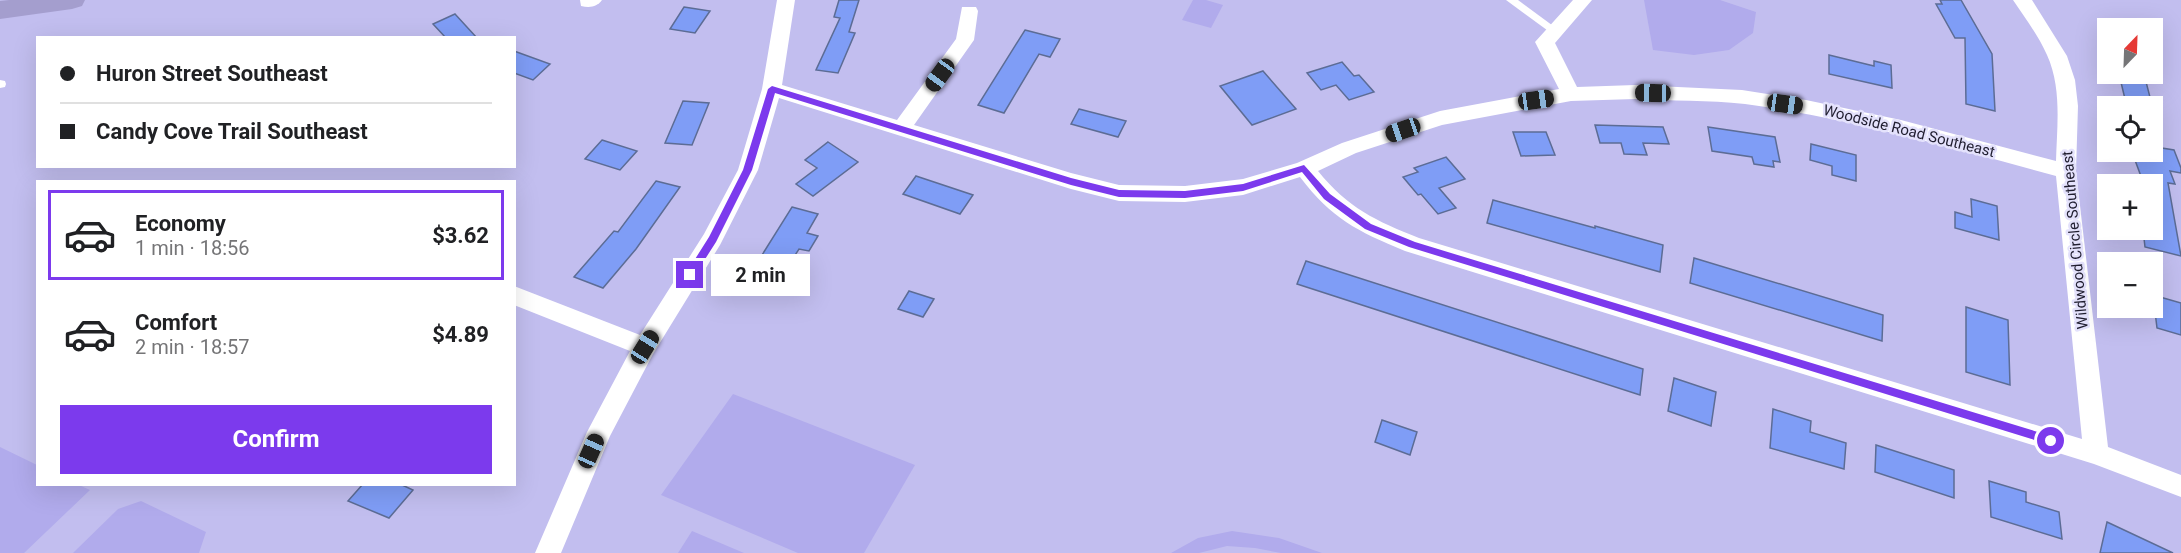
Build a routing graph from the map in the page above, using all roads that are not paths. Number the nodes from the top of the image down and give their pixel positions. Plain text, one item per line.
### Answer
1 (72, 0) edge
2 (786, 0) edge
3 (1511, 0) edge
4 (1583, 0) edge
5 (2022, 0) edge
6 (0, 10) edge
7 (969, 11) dead end
8 (1555, 31) junction
9 (772, 89) junction
10 (1571, 94) junction
11 (901, 129) junction
12 (1304, 168) junction
13 (2066, 171) junction
14 (516, 296) edge
15 (645, 347) junction
16 (2096, 454) junction
17 (2181, 486) edge
18 (548, 553) edge

1 - 6 main road
2 - 9 street
3 - 8 lane
4 - 8 street
5 - 13 street, Wildwood Circle Southeast
7 - 11 street
8 - 10 street
9 - 11 street, Woodside Road Southeast
9 - 15 street
10 - 12 street, Woodside Road Southeast
10 - 13 street, Woodside Road Southeast
11 - 12 street, Woodside Road Southeast
12 - 16 street
13 - 16 street, Wildwood Circle Southeast
14 - 15 street
15 - 18 street
16 - 17 street

